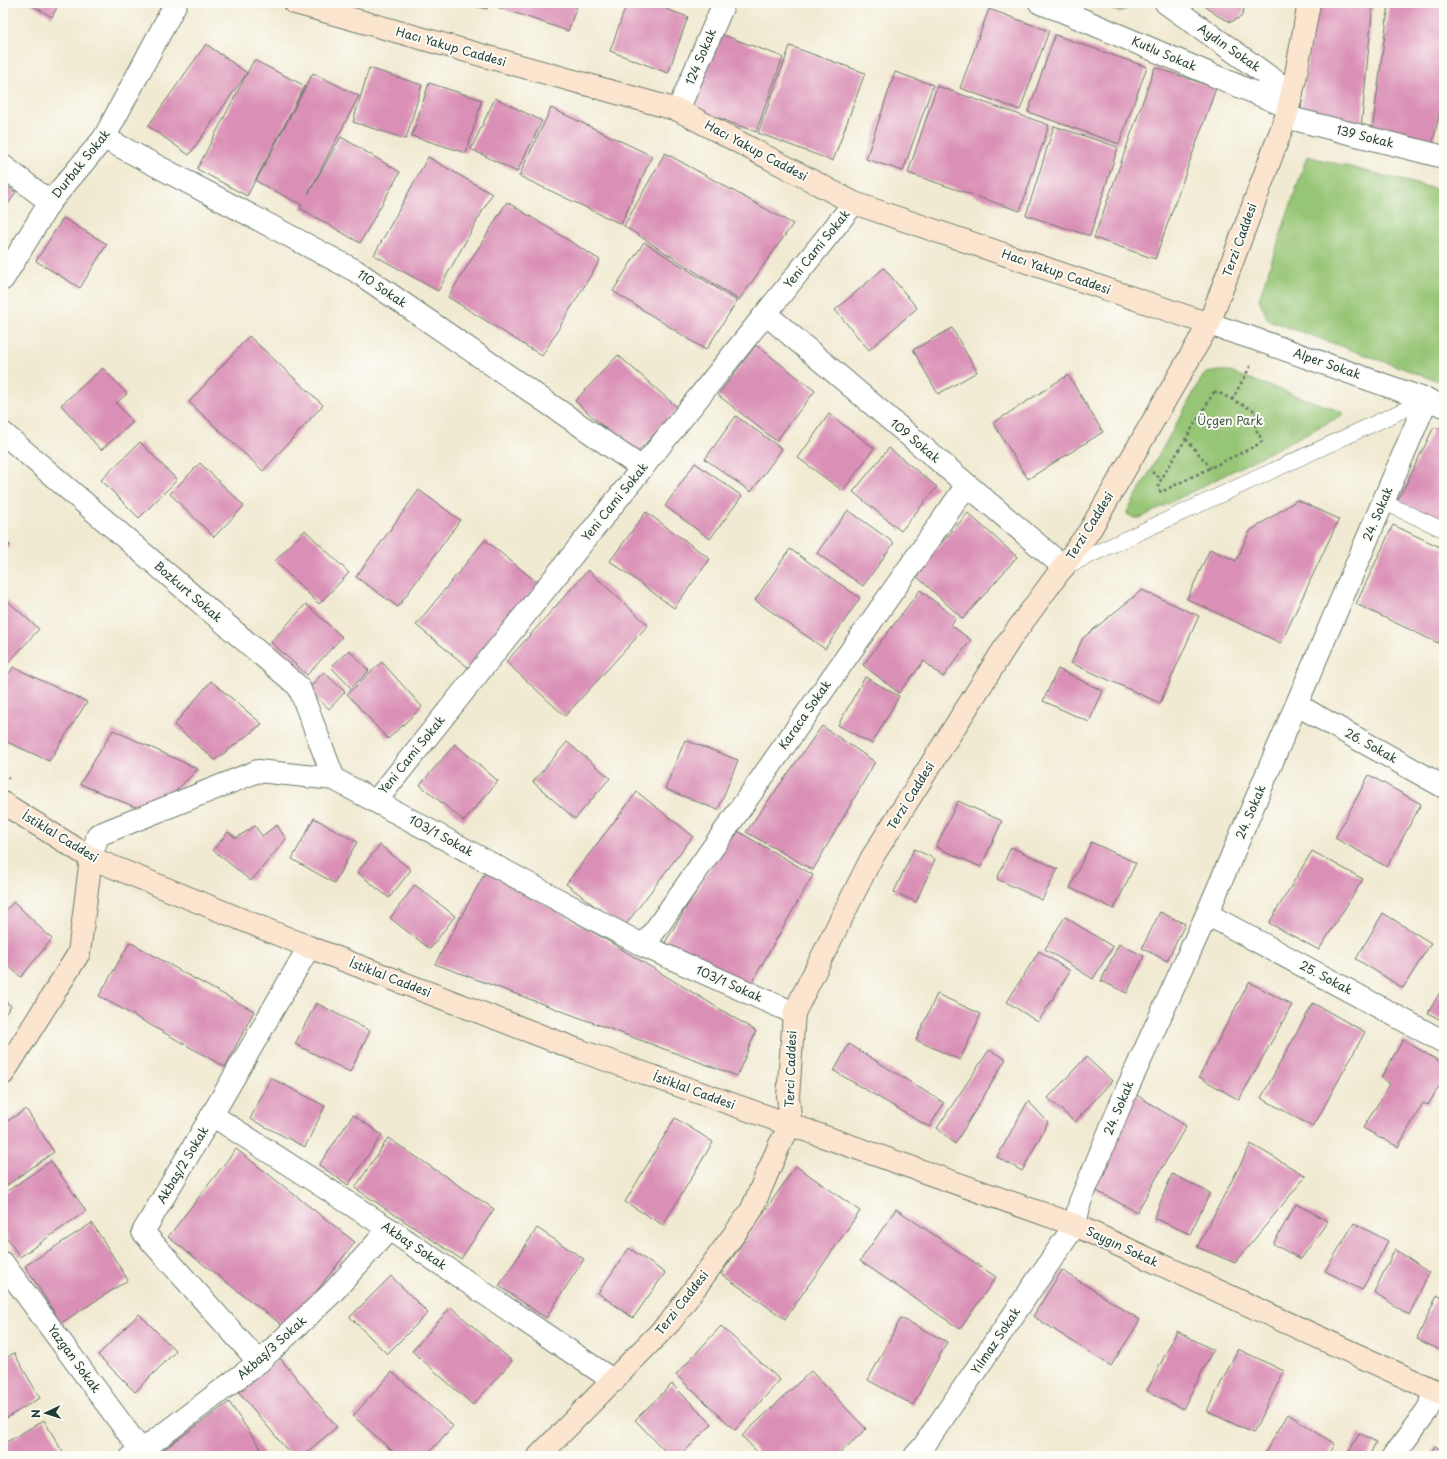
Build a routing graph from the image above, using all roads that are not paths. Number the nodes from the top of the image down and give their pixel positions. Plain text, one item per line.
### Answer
1 (176, 3) edge
2 (295, 3) edge
3 (724, 3) edge
4 (1040, 3) edge
5 (1166, 3) edge
6 (1309, 3) edge
7 (1289, 106) junction
8 (678, 110) junction
9 (104, 138) junction
10 (1444, 157) edge
11 (3, 166) edge
12 (50, 202) junction
13 (854, 203) junction
14 (3, 279) edge
15 (766, 314) junction
16 (1209, 324) junction
17 (1436, 403) edge
18 (3, 433) edge
19 (642, 468) junction
20 (967, 485) junction
21 (1383, 502) junction
22 (1444, 530) edge
23 (1064, 567) junction
24 (1297, 705) junction
25 (334, 779) junction
26 (1444, 787) edge
27 (376, 801) junction
28 (3, 803) edge
29 (91, 858) junction
30 (1207, 914) junction
31 (644, 946) junction
32 (309, 947) junction
33 (794, 1013) junction
34 (1444, 1042) edge
35 (3, 1074) edge
36 (212, 1115) junction
37 (791, 1124) junction
38 (1075, 1225) junction
39 (389, 1229) junction
40 (3, 1263) edge
41 (259, 1362) junction
42 (614, 1381) junction
43 (1441, 1393) edge
44 (924, 1453) edge
45 (139, 1454) edge
46 (539, 1456) edge
47 (1393, 1456) edge

1 - 9 street, Durbak Sokak
2 - 8 street, Hacı Yakup Caddesi
3 - 8 street, 124 Sokak
4 - 7 street, Kutlu Sokak
5 - 7 street, Aydın Sokak
6 - 7 street, Terzi Caddesi
7 - 10 street, 139 Sokak
7 - 16 street, Terzi Caddesi
8 - 13 street, Hacı Yakup Caddesi
9 - 12 street, Durbak Sokak
9 - 19 street, 110 Sokak
11 - 12 street
12 - 14 street, Durbak Sokak
13 - 15 street, Yeni Cami Sokak
13 - 16 street, Hacı Yakup Caddesi
15 - 19 street, Yeni Cami Sokak
15 - 20 street, 109 Sokak
16 - 17 street, Alper Sokak
16 - 23 street, Terzi Caddesi
17 - 21 street, 24. Sokak
17 - 23 lane
18 - 25 street, Bozkurt Sokak
19 - 27 street, Yeni Cami Sokak
20 - 23 street, 109 Sokak
20 - 31 street, Karaca Sokak
21 - 22 lane
21 - 24 street, 24. Sokak
23 - 33 street, Terzi Caddesi
24 - 26 street, 26. Sokak
24 - 30 street, 24. Sokak
25 - 27 street, 103/1 Sokak
25 - 29 street, 103/1 Sokak
27 - 31 street, 103/1 Sokak
28 - 29 street, İstiklal Caddesi
29 - 32 street, İstiklal Caddesi
29 - 35 street
30 - 34 street, 25. Sokak
30 - 38 street, 24. Sokak
31 - 33 street, 103/1 Sokak
32 - 36 street, Akbaş/2 Sokak
32 - 37 street, İstiklal Caddesi
33 - 37 street, Terci Caddesi
36 - 39 street, Akbaş Sokak
36 - 41 street, Akbaş/2 Sokak
37 - 38 street, Saygın Sokak
37 - 42 street, Terzi Caddesi
38 - 43 street, Saygın Sokak
38 - 44 street, Yılmaz Sokak
39 - 41 street, Akbaş/3 Sokak
39 - 42 street, Akbaş Sokak
40 - 45 street, Yazgan Sokak
41 - 45 street, Akbaş/3 Sokak
42 - 46 street, Terzi Caddesi
43 - 47 street

